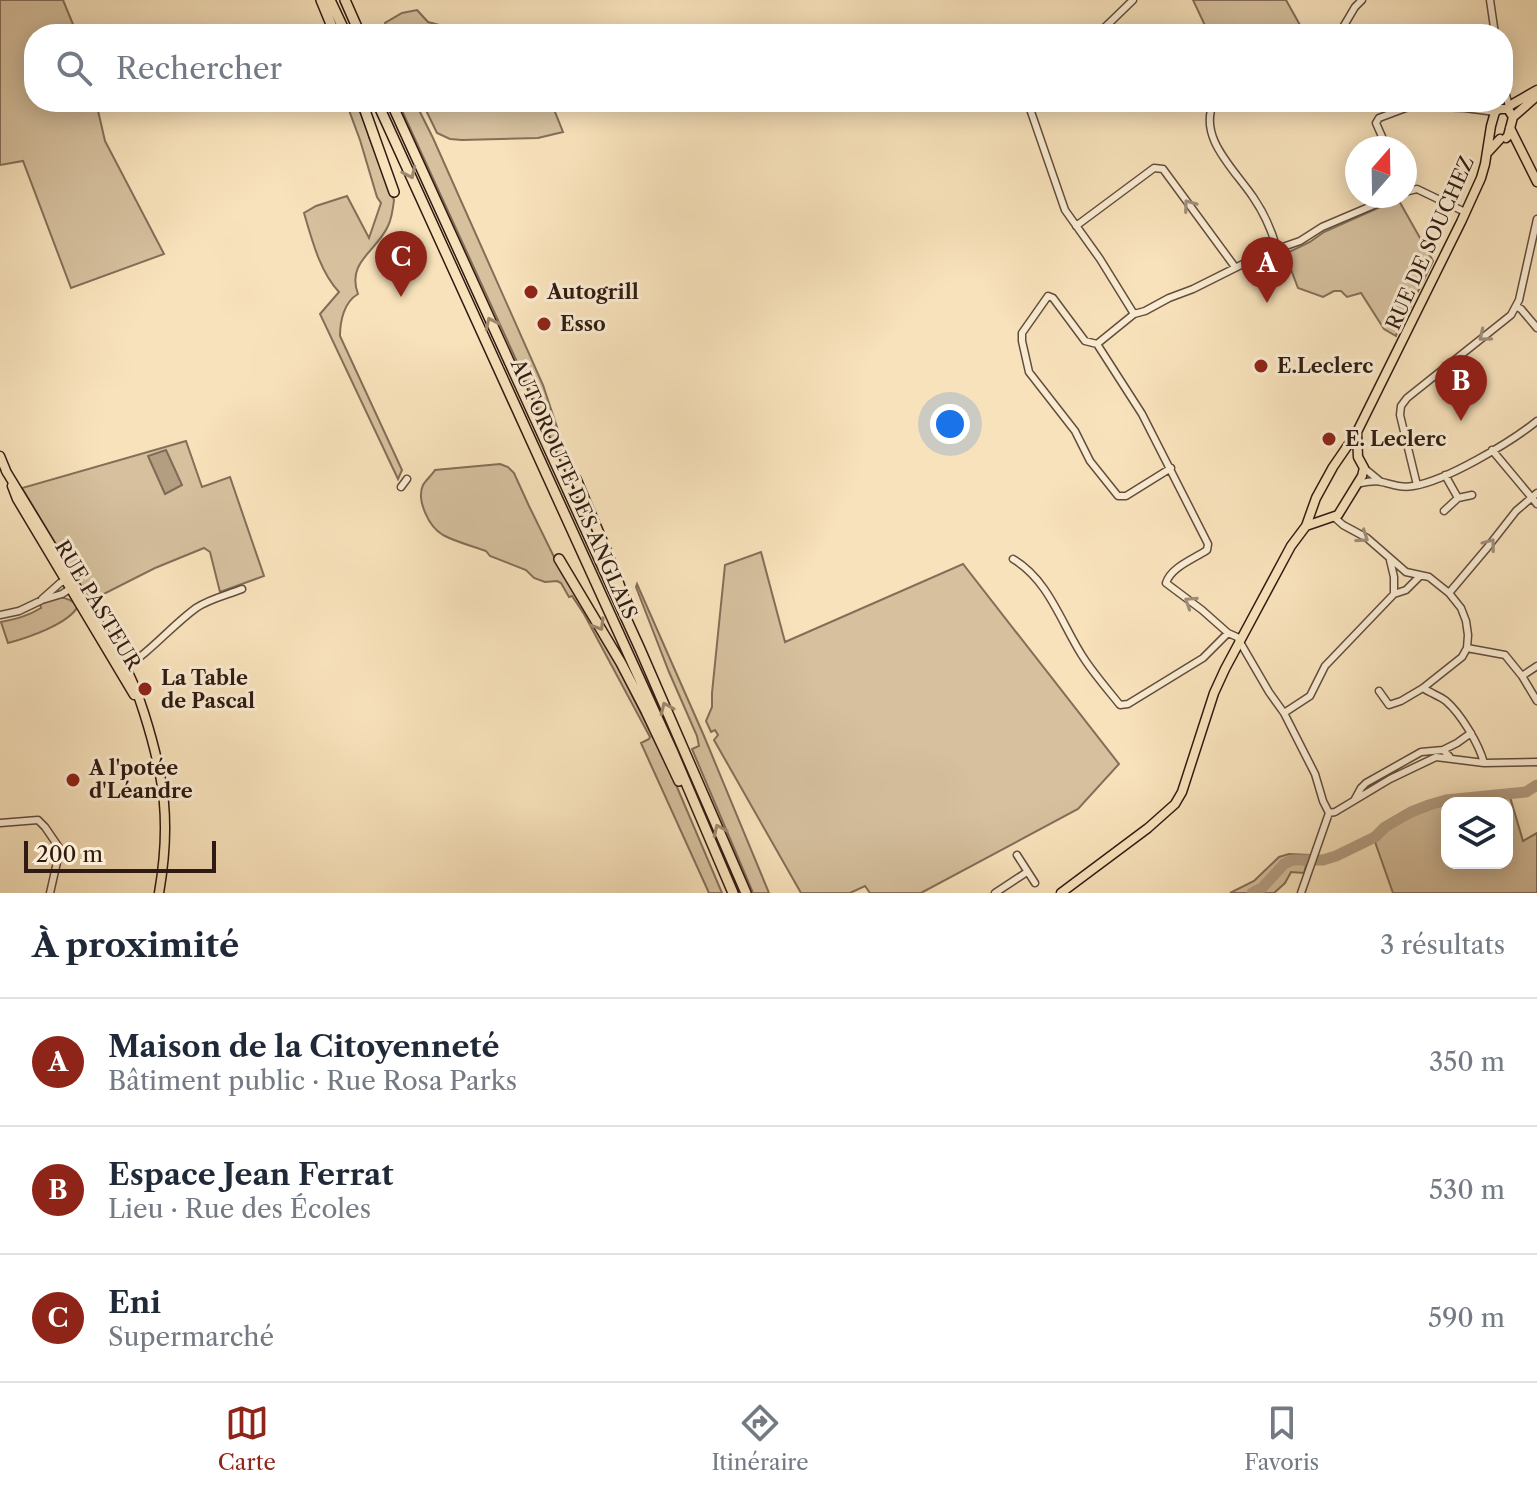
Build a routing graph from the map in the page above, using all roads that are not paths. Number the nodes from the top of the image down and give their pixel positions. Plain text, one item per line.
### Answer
1 (321, 0) edge
2 (330, 0) edge
3 (345, 0) edge
4 (1133, 0) edge
5 (1362, 0) edge
6 (1490, 0) edge
7 (331, 24) edge
8 (341, 24) edge
9 (356, 24) edge
10 (1108, 24) edge
11 (1345, 24) edge
12 (1494, 24) edge
13 (1537, 90) edge
14 (1537, 96) edge
15 (1513, 102) edge
16 (1513, 103) edge
17 (366, 112) edge
18 (382, 112) edge
19 (396, 112) edge
20 (1032, 112) edge
21 (1211, 112) edge
22 (1394, 112) edge
23 (1501, 112) edge
24 (1506, 112) edge
25 (1510, 128) junction
26 (1491, 130) junction
27 (1382, 136) edge
28 (1503, 138) junction
29 (1518, 145) junction
30 (1488, 152) junction
31 (1537, 182) edge
32 (1417, 189) edge
33 (394, 192) dead end
34 (1367, 208) edge
35 (1465, 212) junction
36 (1537, 219) edge
37 (1076, 226) junction
38 (1277, 249) junction
39 (1235, 267) junction
40 (1517, 307) junction
41 (1134, 314) junction
42 (1537, 328) edge
43 (1097, 344) junction
44 (1537, 421) edge
45 (1357, 432) junction
46 (1492, 450) junction
47 (1342, 455) junction
48 (0, 456) edge
49 (1358, 457) junction
50 (1171, 468) junction
51 (1364, 468) junction
52 (1445, 475) junction
53 (407, 479) dead end
54 (576, 479) dead end
55 (1381, 482) junction
56 (1357, 484) junction
57 (1417, 485) junction
58 (401, 487) dead end
59 (1472, 495) dead end
60 (1535, 495) edge
61 (1458, 498) junction
62 (1537, 504) edge
63 (1315, 506) junction
64 (1444, 511) dead end
65 (1331, 517) junction
66 (1306, 526) junction
67 (559, 559) dead end
68 (1013, 559) dead end
69 (1390, 560) junction
70 (1420, 576) junction
71 (70, 583) junction
72 (242, 589) dead end
73 (1449, 593) junction
74 (1394, 594) junction
75 (42, 600) junction
76 (0, 615) edge
77 (1228, 633) junction
78 (1240, 641) junction
79 (1467, 648) junction
80 (640, 649) junction
81 (1537, 666) edge
82 (122, 669) junction
83 (1522, 676) junction
84 (1423, 688) junction
85 (1379, 691) dead end
86 (1537, 701) edge
87 (1284, 713) junction
88 (1471, 733) junction
89 (1443, 750) junction
90 (1452, 758) junction
91 (1537, 762) edge
92 (1484, 763) junction
93 (1354, 800) junction
94 (697, 808) junction
95 (1329, 813) junction
96 (0, 823) edge
97 (1017, 855) dead end
98 (1027, 872) junction
99 (1035, 883) dead end
100 (50, 893) edge
101 (159, 893) edge
102 (733, 893) edge
103 (746, 893) edge
104 (995, 893) edge
105 (1061, 893) edge
106 (1301, 893) edge

1 - 7 highway
2 - 8 highway
3 - 9 highway
4 - 10 street
5 - 11 street
6 - 12 street
13 - 15 main road
14 - 16 main road
17 - 33 highway
18 -> 94 highway, AUTOROUTE DES ANGLAIS
80 -> 19 highway, AUTOROUTE DES ANGLAIS
20 - 37 street
21 - 38 street
22 - 27 street
23 - 26 main road, RUE DE SOUCHEZ
24 - 25 main road
25 - 28 main road
25 - 29 main road
26 - 28 main road
26 - 30 main road, RUE DE SOUCHEZ
28 - 29 main road
28 - 30 main road, RUE DE SOUCHEZ
29 - 31 main road
30 - 35 main road, RUE DE SOUCHEZ
32 - 35 street
34 - 38 street
35 - 45 main road, RUE DE SOUCHEZ
36 - 40 street
39 -> 37 street
37 - 41 street
38 - 39 street
39 - 41 street
40 - 42 street
40 -> 57 street
41 - 43 street
43 - 50 street
43 - 50 street
44 - 46 street
45 - 47 main road, RUE DE SOUCHEZ
45 - 49 main road, RUE DE SOUCHEZ
46 - 52 street
46 - 60 street
47 - 49 main road
47 - 63 main road, RUE DE SOUCHEZ
48 - 71 main road, RUE PASTEUR
49 - 51 main road
77 -> 50 street
51 - 55 street
51 - 56 main road
52 - 57 street
52 - 61 street
53 - 58 street
54 - 80 highway
55 - 56 street
55 - 57 street
56 - 65 main road
59 - 61 street
60 - 62 street
73 -> 60 street
61 - 64 street
63 - 65 main road
63 - 66 main road
65 - 66 main road
65 -> 69 street
66 - 78 main road
67 -> 94 highway
68 - 77 street
69 - 70 street
69 - 74 street
70 - 73 street
70 - 74 street
71 - 75 street
71 - 75 street
71 - 82 main road, RUE PASTEUR
72 - 82 street
73 - 79 street
74 - 87 street
75 - 76 street
77 - 78 street
78 - 87 street
78 - 105 main road
79 - 83 street
79 - 84 street
103 -> 80 highway, AUTOROUTE DES ANGLAIS
81 - 83 street
82 - 101 main road, RUE PASTEUR
83 - 86 street
84 - 85 street
84 - 88 street
87 - 95 street
88 - 89 street
88 - 92 street
89 - 90 street
89 - 93 street
90 - 92 street
90 - 93 street
91 - 92 street
93 - 95 street
94 - 102 highway, AUTOROUTE DES ANGLAIS
95 - 106 street
96 - 100 street
97 - 98 street
98 - 99 street
98 - 104 street

